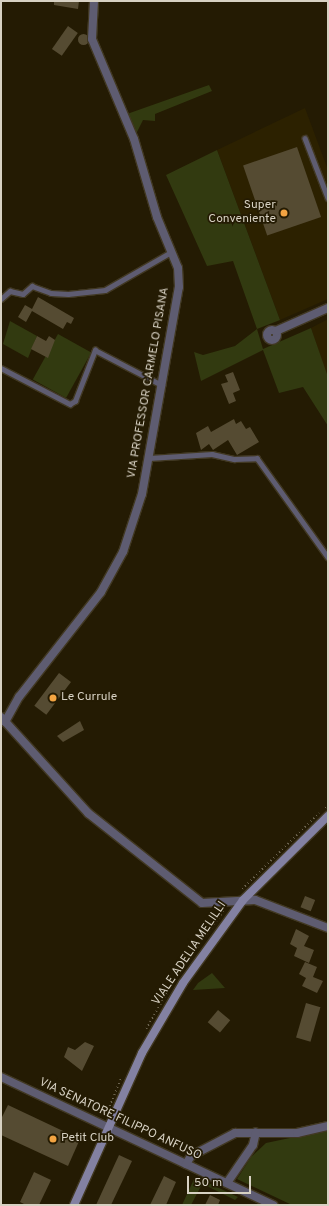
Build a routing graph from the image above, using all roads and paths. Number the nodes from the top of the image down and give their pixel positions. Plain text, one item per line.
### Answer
1 (94, 1) edge
2 (305, 138) dead end
3 (328, 198) edge
4 (172, 252) junction
5 (1, 299) edge
6 (328, 308) edge
7 (276, 332) dead end
8 (1, 368) edge
9 (162, 385) junction
10 (149, 458) junction
11 (328, 557) edge
12 (3, 719) edge
13 (328, 816) edge
14 (243, 900) junction
15 (328, 928) edge
16 (1, 1077) edge
17 (328, 1126) edge
18 (108, 1128) junction
19 (256, 1132) junction
20 (186, 1164) junction
21 (228, 1183) junction
22 (76, 1196) junction
23 (69, 1205) edge
24 (74, 1205) edge
25 (273, 1205) edge

1 - 4 street, VIA PROFESSOR CARMELO PISANA
2 - 3 lane
4 - 5 lane
4 - 9 street, VIA PROFESSOR CARMELO PISANA
6 - 7 street
8 - 9 lane
9 - 10 street, VIA PROFESSOR CARMELO PISANA
10 - 11 lane
10 - 12 street, VIA PROFESSOR CARMELO PISANA
12 - 14 street
13 - 14 street, VIALE ADELIA MELILLI
14 - 15 street
14 - 18 street, VIALE ADELIA MELILLI
16 - 18 street, VIA SENATORE FILIPPO ANFUSO
17 - 19 street
18 - 20 street, VIA SENATORE FILIPPO ANFUSO
18 - 22 street, VIALE ADELIA MELILLI
19 - 20 street
19 - 21 street
20 - 21 street, VIA SENATORE FILIPPO ANFUSO
21 - 25 street, VIA SENATORE FILIPPO ANFUSO
22 - 23 street
22 - 24 street

